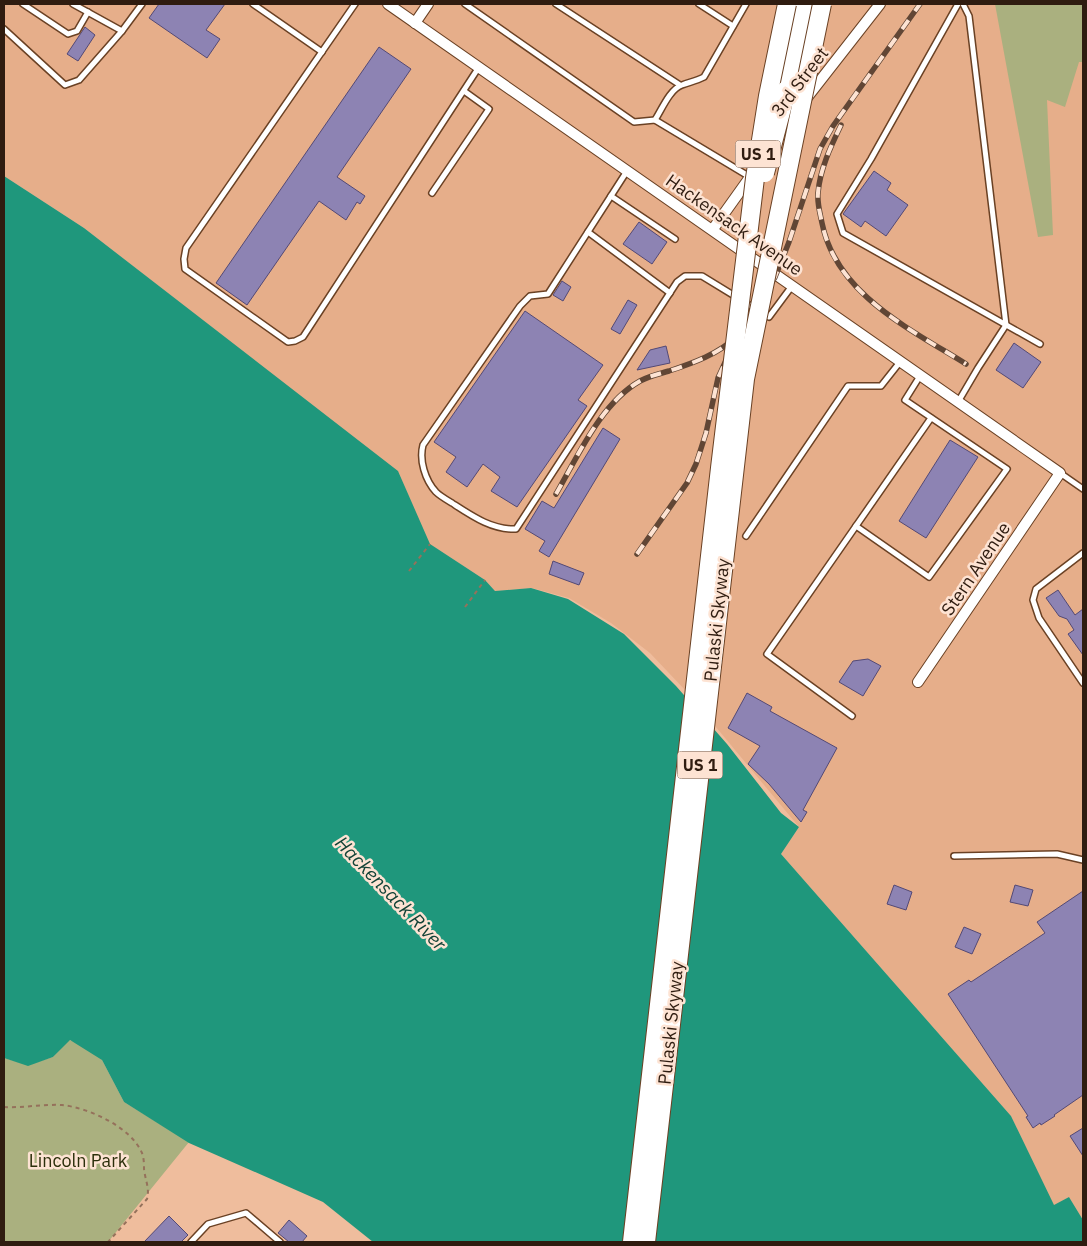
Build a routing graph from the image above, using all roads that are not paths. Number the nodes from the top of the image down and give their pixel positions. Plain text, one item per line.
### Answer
1 (23, 4) edge
2 (73, 4) edge
3 (142, 4) edge
4 (253, 4) edge
5 (355, 4) edge
6 (388, 4) edge
7 (428, 4) edge
8 (464, 4) edge
9 (556, 4) edge
10 (698, 4) edge
11 (746, 4) edge
12 (787, 4) edge
13 (804, 4) edge
14 (822, 4) edge
15 (880, 4) edge
16 (958, 4) edge
17 (963, 4) edge
18 (88, 12) junction
19 (415, 22) junction
20 (733, 26) junction
21 (4, 29) edge
22 (122, 31) junction
23 (322, 52) junction
24 (479, 67) junction
25 (680, 85) junction
26 (787, 89) junction
27 (464, 90) junction
28 (655, 120) junction
29 (627, 170) junction
30 (750, 177) junction
31 (432, 193) dead end
32 (611, 196) junction
33 (713, 229) junction
34 (588, 232) junction
35 (675, 239) dead end
36 (793, 286) junction
37 (764, 289) junction
38 (670, 293) junction
39 (739, 306) junction
40 (1006, 325) junction
41 (1040, 344) dead end
42 (900, 362) junction
43 (920, 376) junction
44 (958, 402) junction
45 (931, 418) junction
46 (1060, 473) junction
47 (1083, 489) edge
48 (856, 526) junction
49 (746, 536) dead end
50 (1083, 554) edge
51 (918, 682) dead end
52 (1083, 683) edge
53 (852, 716) dead end
54 (954, 856) dead end
55 (1083, 860) edge
56 (191, 1242) edge
57 (280, 1242) edge
58 (632, 1242) edge
59 (646, 1242) edge

1 - 18 lane
2 - 18 lane
3 - 22 lane
4 - 23 lane
5 - 23 lane
6 - 19 street, Hackensack Avenue
7 - 19 street
8 - 28 lane
9 - 25 lane
10 - 20 lane
11 - 20 lane
12 - 39 highway, Pulaski Skyway / US 1, bridge
13 - 26 highway
14 - 37 highway, Pulaski Skyway / US 1, bridge
15 - 30 street, 3rd Street
16 - 40 lane
17 - 40 lane
18 - 22 lane
19 - 24 street, Hackensack Avenue
20 - 25 lane
21 - 22 lane
23 - 27 lane
24 - 27 lane
24 - 29 street, Hackensack Avenue
25 - 28 lane
26 - 37 highway, bridge
26 - 39 highway, bridge
27 - 31 lane
28 - 30 lane
29 - 32 lane
29 - 33 street, Hackensack Avenue
30 - 33 street, 3rd Street
32 - 34 lane
32 - 35 lane
33 - 36 street, Hackensack Avenue
34 - 38 lane
34 - 38 lane
36 - 38 lane
36 - 42 street, Hackensack Avenue
37 - 59 highway, Pulaski Skyway / US 1, bridge
39 - 58 highway, Pulaski Skyway / US 1, bridge
40 - 41 lane
40 - 44 lane
42 - 43 street, Hackensack Avenue
42 - 49 lane
43 - 44 street, Hackensack Avenue
43 - 45 lane
44 - 46 street, Hackensack Avenue
45 - 48 lane
45 - 48 lane
46 - 47 lane
46 - 51 street, Stern Avenue
48 - 53 lane
50 - 52 lane
54 - 55 lane
56 - 57 lane

